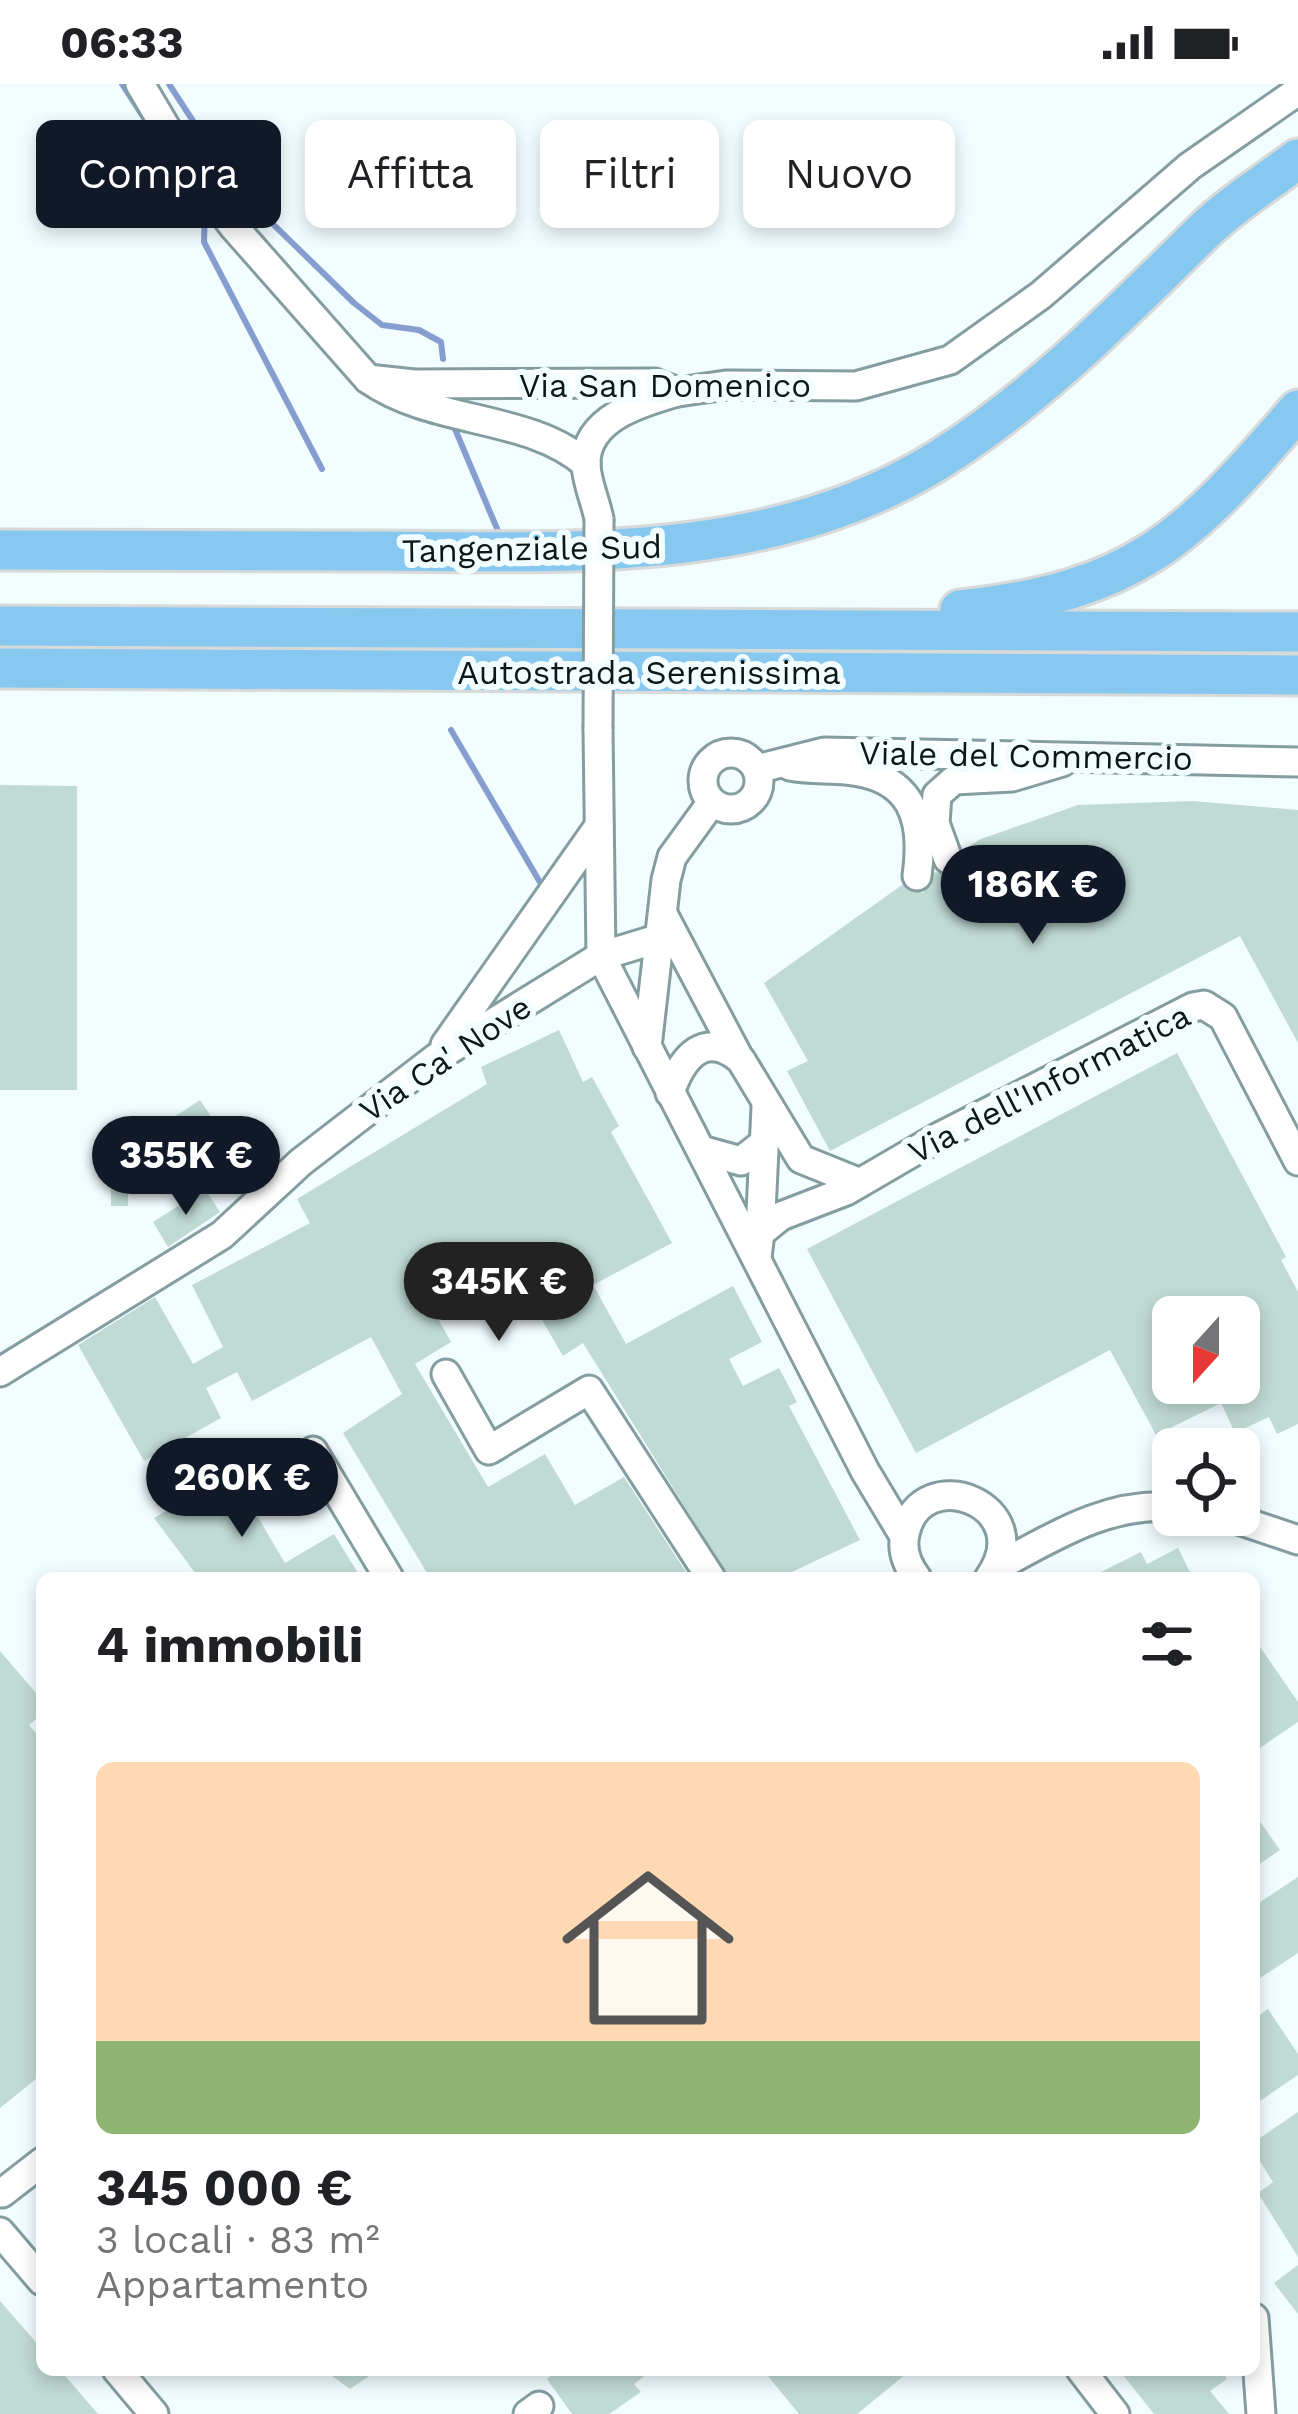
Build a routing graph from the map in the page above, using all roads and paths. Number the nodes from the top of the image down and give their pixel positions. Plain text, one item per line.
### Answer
1 (140, 84) edge
2 (1298, 91) edge
3 (1298, 159) edge
4 (1298, 189) edge
5 (368, 380) junction
6 (678, 392) junction
7 (1298, 410) edge
8 (586, 464) junction
9 (0, 550) edge
10 (0, 573) edge
11 (0, 626) edge
12 (775, 630) junction
13 (1298, 632) edge
14 (0, 668) edge
15 (1258, 675) junction
16 (1298, 675) edge
17 (1298, 686) edge
18 (1083, 755) junction
19 (1298, 762) edge
20 (765, 765) junction
21 (712, 802) junction
22 (599, 825) junction
23 (948, 859) dead end
24 (917, 876) dead end
25 (544, 904) junction
26 (596, 904) junction
27 (660, 906) junction
28 (657, 939) junction
29 (601, 956) junction
30 (646, 1049) junction
31 (436, 1058) junction
32 (740, 1060) junction
33 (670, 1094) junction
34 (766, 1107) junction
35 (764, 1143) junction
36 (701, 1150) junction
37 (1298, 1161) edge
38 (858, 1182) junction
39 (759, 1245) junction
40 (0, 1372) edge
41 (446, 1374) dead end
42 (313, 1451) dead end
43 (865, 1471) junction
44 (938, 1497) junction
45 (1152, 1508) edge
46 (992, 1514) junction
47 (1260, 1527) edge
48 (1065, 1528) junction
49 (1298, 1540) edge
50 (906, 1563) edge
51 (385, 1572) edge
52 (707, 1572) edge
53 (993, 1572) edge
54 (36, 2167) edge
55 (0, 2200) edge
56 (0, 2231) edge
57 (36, 2274) edge
58 (122, 2376) edge
59 (1086, 2376) edge
60 (1258, 2376) edge
61 (154, 2414) edge
62 (1115, 2414) edge
63 (1261, 2414) edge

1 - 5 street
2 - 6 street, Via San Domenico
3 - 9 highway, Tangenziale Sud
4 - 10 highway, Tangenziale Sud
5 - 6 street, Via San Domenico
5 - 8 street
6 - 8 street
7 - 12 highway
8 - 22 street, bridge
11 - 12 highway, Autostrada Serenissima
12 - 13 highway, Autostrada Serenissima
14 - 15 highway, Autostrada Serenissima
15 - 16 highway, Autostrada Serenissima
15 - 17 highway
18 - 19 street, Viale del Commercio
18 - 20 street, Viale del Commercio
18 - 23 street
20 - 21 street
20 - 21 street
20 - 24 street
21 - 27 street
22 - 25 street
22 - 26 street
25 - 26 street
25 - 31 street
26 - 29 street
27 - 28 street
27 - 32 street
28 - 29 street, Via Ca' Nove
28 - 30 street
29 - 30 street
29 - 31 street, Via Ca' Nove
30 - 33 street
31 - 40 street, Via Ca' Nove
32 - 33 street
32 - 34 street
33 - 36 street
34 - 35 street
34 - 38 street
35 - 36 street
35 - 39 street
36 - 39 street
37 - 38 street, Via dell'Informatica
38 - 39 street, Via dell'Informatica
39 - 43 street
41 - 52 street
42 - 51 street
43 - 44 street
43 - 50 street
44 - 46 street
44 - 50 street
45 - 48 street
46 - 48 street
46 - 53 street
47 - 49 street
48 - 53 street
54 - 55 street
56 - 57 street
58 - 61 street
59 - 62 street
60 - 63 street

